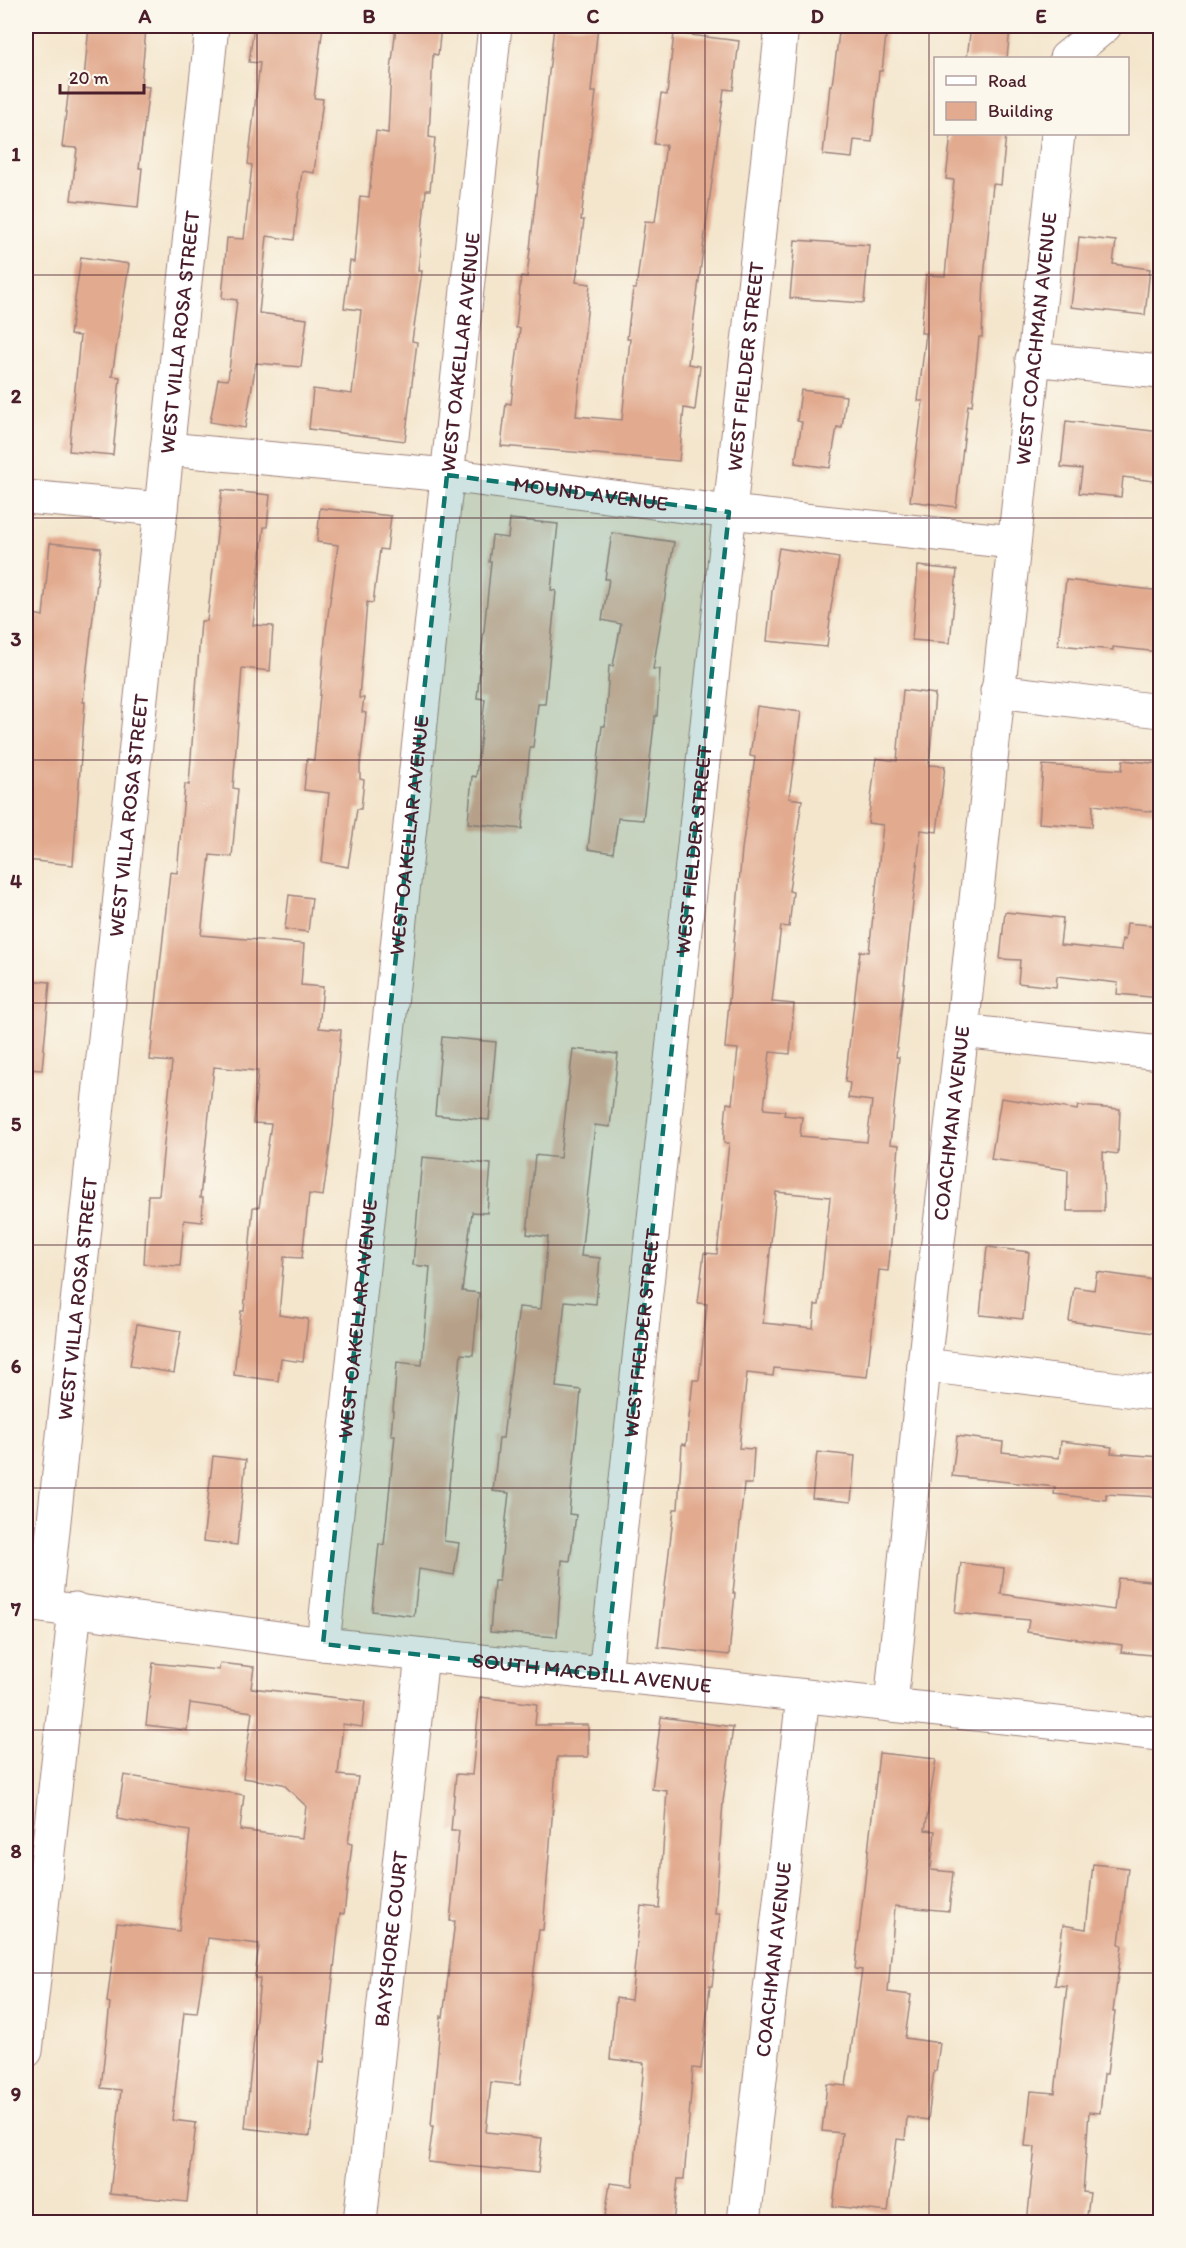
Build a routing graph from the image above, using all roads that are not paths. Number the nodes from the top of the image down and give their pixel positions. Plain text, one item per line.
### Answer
1 (212, 26) edge
2 (495, 26) edge
3 (782, 26) edge
4 (1105, 26) edge
5 (1067, 57) edge
6 (1058, 135) edge
7 (1032, 359) junction
8 (1161, 372) edge
9 (167, 449) junction
10 (447, 475) junction
11 (26, 497) edge
12 (161, 509) junction
13 (729, 512) junction
14 (1013, 542) junction
15 (997, 692) junction
16 (1161, 711) edge
17 (962, 1031) junction
18 (1161, 1053) edge
19 (924, 1365) junction
20 (1161, 1394) edge
21 (48, 1606) edge
22 (323, 1644) junction
23 (422, 1655) junction
24 (605, 1675) junction
25 (802, 1696) junction
26 (891, 1705) junction
27 (1161, 1734) edge
28 (26, 2051) edge
29 (360, 2223) edge
30 (744, 2223) edge

1 - 9 street, WEST VILLA ROSA STREET
2 - 10 street, WEST OAKELLAR AVENUE
3 - 13 street, WEST FIELDER STREET
4 - 5 street
6 - 7 street, WEST COACHMAN AVENUE
7 - 8 street
7 - 14 street, WEST COACHMAN AVENUE
9 - 10 street, MOUND AVENUE
9 - 12 street, WEST VILLA ROSA STREET
10 - 13 street, MOUND AVENUE
10 - 22 street, WEST OAKELLAR AVENUE
11 - 12 street
12 - 21 street, WEST VILLA ROSA STREET
13 - 14 street, MOUND AVENUE
13 - 24 street, WEST FIELDER STREET
14 - 15 street, COACHMAN AVENUE
15 - 16 street
15 - 17 street, COACHMAN AVENUE
17 - 18 street
17 - 19 street, COACHMAN AVENUE
19 - 20 street
19 - 26 street, COACHMAN AVENUE
21 - 22 street, SOUTH MACDILL AVENUE
21 - 28 street, WEST VILLA ROSA STREET
22 - 23 street, SOUTH MACDILL AVENUE
23 - 24 street, SOUTH MACDILL AVENUE
23 - 29 street, BAYSHORE COURT
24 - 25 street, SOUTH MACDILL AVENUE
25 - 26 street, SOUTH MACDILL AVENUE
25 - 30 street, COACHMAN AVENUE
26 - 27 street, SOUTH MACDILL AVENUE

